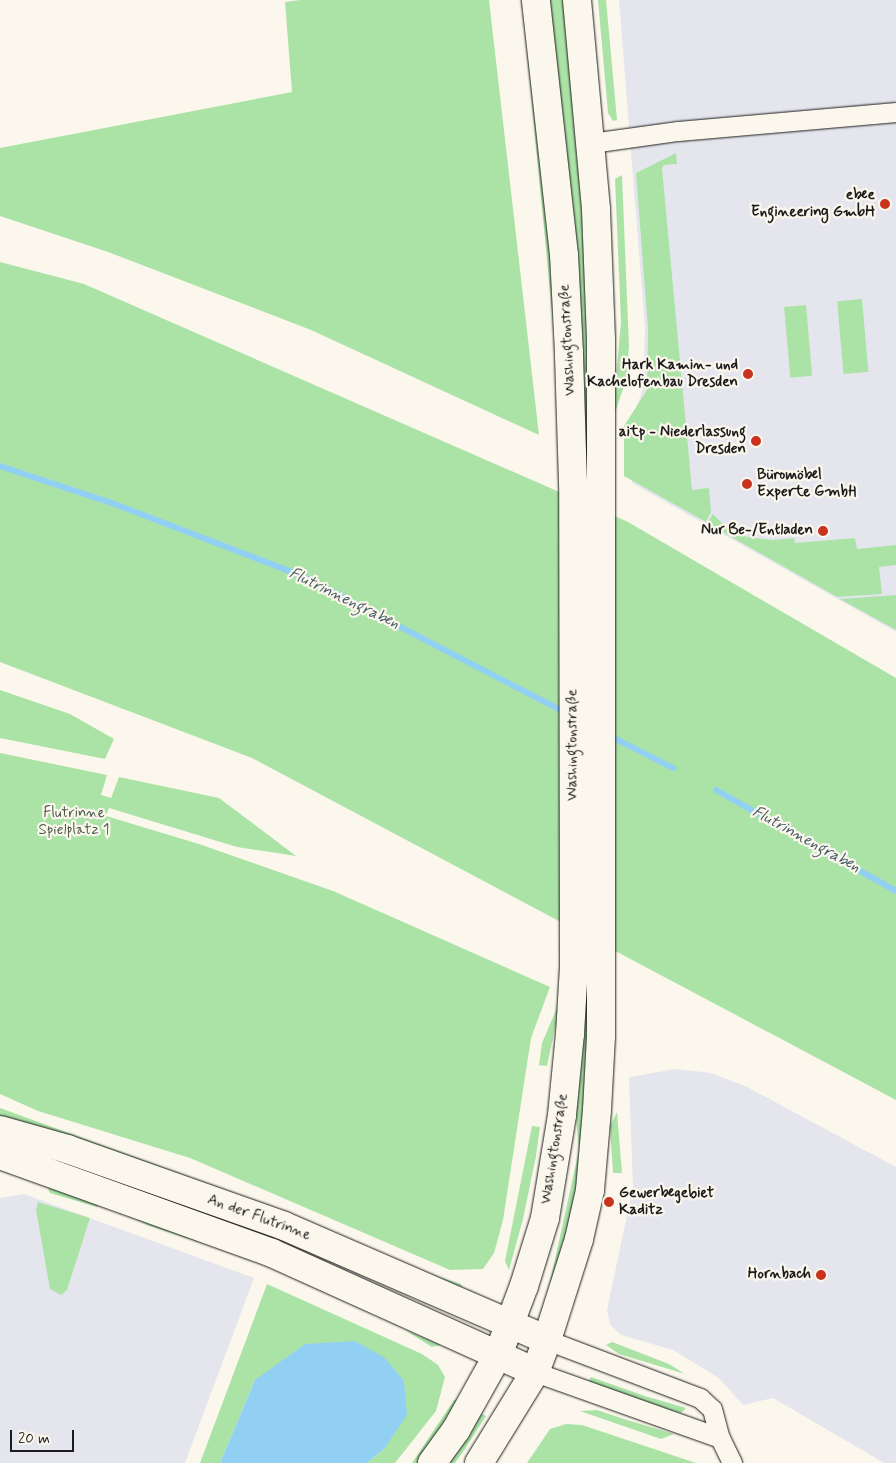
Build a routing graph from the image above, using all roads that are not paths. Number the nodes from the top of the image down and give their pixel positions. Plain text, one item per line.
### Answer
1 (536, 0) edge
2 (577, 0) edge
3 (896, 112) edge
4 (591, 143) junction
5 (0, 1130) edge
6 (67, 1149) junction
7 (8, 1162) edge
8 (511, 1324) junction
9 (547, 1340) junction
10 (498, 1354) junction
11 (534, 1372) junction
12 (720, 1438) junction
13 (432, 1463) edge
14 (479, 1463) edge
15 (732, 1463) edge

1 - 8 main road, Washingtonstraße
2 - 4 main road, Washingtonstraße
3 - 4 street
4 - 9 main road, Washingtonstraße
5 - 6 main road, An der Flutrinne
6 - 7 street
6 - 8 main road, An der Flutrinne
7 - 10 main road, An der Flutrinne
8 - 9 main road, An der Flutrinne
8 - 10 main road, Washingtonstraße
9 - 11 main road, Washingtonstraße
9 - 12 street
10 - 11 main road, An der Flutrinne
10 - 13 main road, Washingtonstraße
11 - 12 street
11 - 14 main road, Washingtonstraße
12 - 15 street

